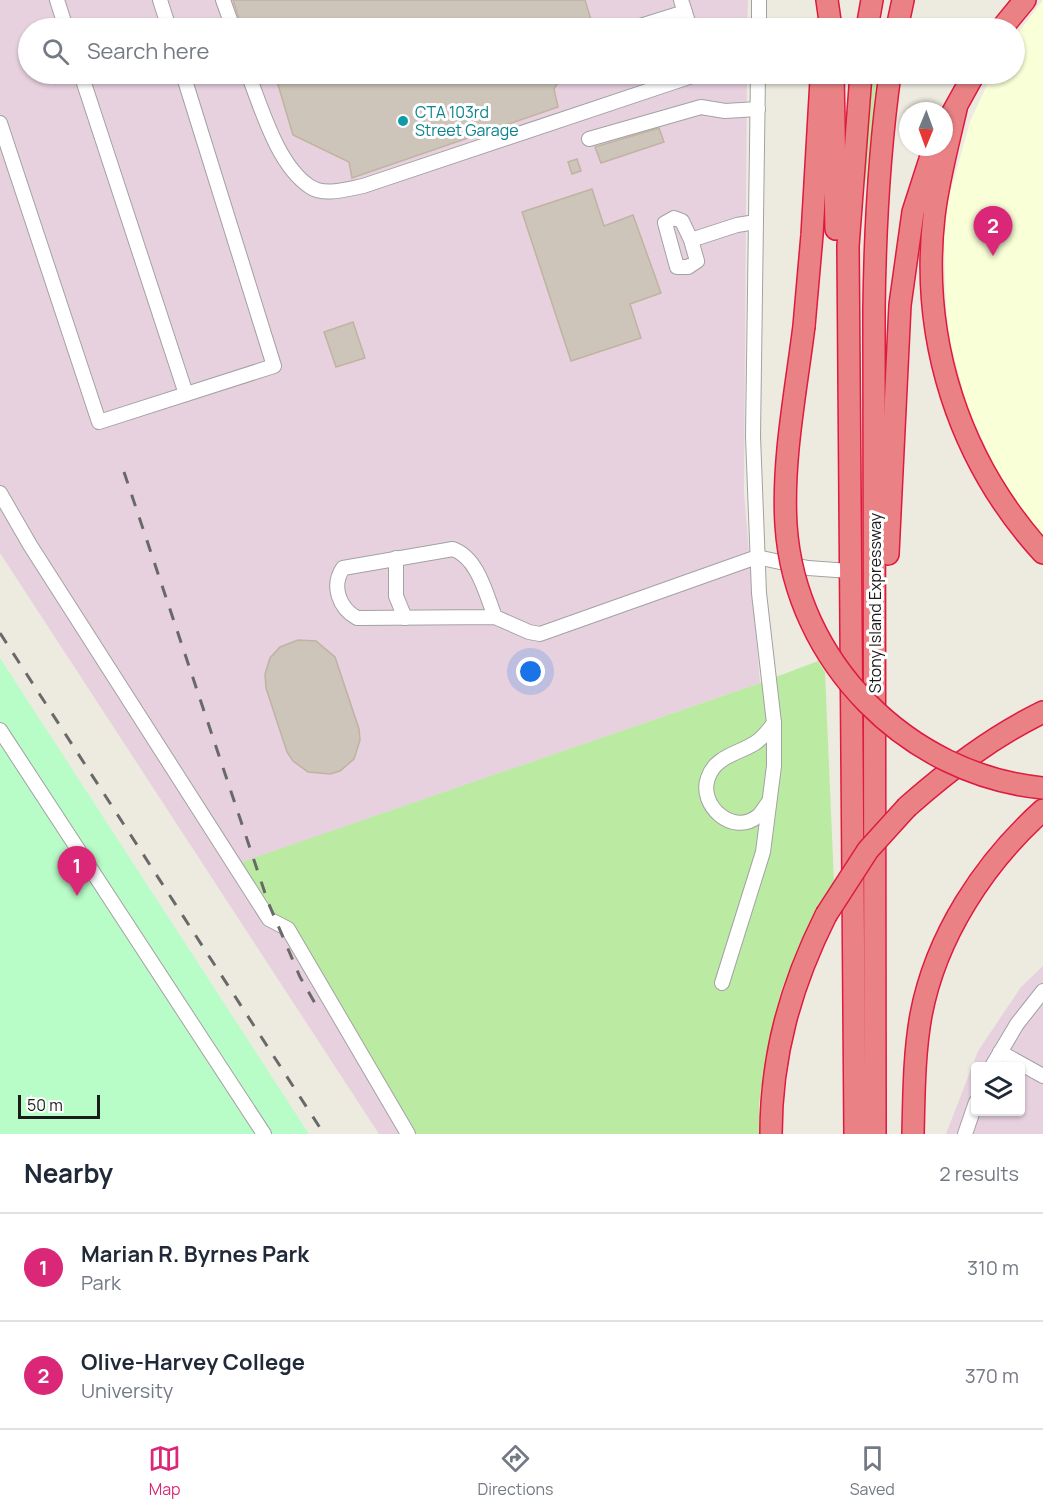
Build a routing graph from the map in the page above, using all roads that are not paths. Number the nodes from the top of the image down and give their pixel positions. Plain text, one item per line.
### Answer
1 (57, 0) edge
2 (160, 0) edge
3 (224, 0) edge
4 (759, 0) edge
5 (872, 0) edge
6 (903, 0) edge
7 (1025, 0) edge
8 (683, 6) edge
9 (63, 18) edge
10 (166, 18) edge
11 (230, 18) edge
12 (656, 18) edge
13 (759, 18) edge
14 (869, 18) edge
15 (899, 18) edge
16 (1010, 18) edge
17 (84, 84) edge
18 (186, 84) edge
19 (252, 84) edge
20 (668, 84) edge
21 (758, 84) edge
22 (820, 84) edge
23 (833, 84) edge
24 (860, 84) edge
25 (889, 84) edge
26 (969, 84) edge
27 (758, 109) junction
28 (956, 109) junction
29 (953, 114) edge
30 (0, 123) edge
31 (589, 139) dead end
32 (931, 156) edge
33 (756, 222) junction
34 (691, 240) dead end
35 (186, 394) junction
36 (849, 418) junction
37 (0, 493) edge
38 (1043, 553) edge
39 (758, 557) junction
40 (396, 558) junction
41 (850, 571) junction
42 (495, 617) junction
43 (405, 618) junction
44 (876, 634) junction
45 (1043, 712) edge
46 (774, 723) junction
47 (0, 730) edge
48 (1043, 788) edge
49 (769, 801) junction
50 (1043, 810) edge
51 (722, 983) dead end
52 (1043, 991) edge
53 (865, 1036) junction
54 (1000, 1052) junction
55 (994, 1062) edge
56 (1043, 1076) edge
57 (971, 1115) edge
58 (264, 1134) edge
59 (408, 1134) edge
60 (771, 1134) edge
61 (855, 1134) edge
62 (875, 1134) edge
63 (913, 1134) edge
64 (965, 1134) edge

1 - 9 street
2 - 10 street
3 - 11 street
4 - 13 street
5 - 14 highway
6 - 15 highway
7 - 16 highway
8 - 12 street
17 - 35 street
18 - 35 street
19 - 20 street
21 - 27 street
22 - 48 highway, bridge
23 - 36 highway
24 - 36 highway, Stony Island Expressway
25 - 44 highway, Stony Island Expressway
26 - 28 highway
27 - 31 street
27 - 33 street
28 - 29 highway
28 - 38 highway
30 - 35 street
32 - 44 highway
33 - 34 street
33 - 39 street
36 - 41 highway, Stony Island Expressway
37 - 59 street
39 - 41 street
39 - 42 street
39 - 46 street
40 - 42 street
40 - 43 street
40 - 43 street
41 - 53 highway, Stony Island Expressway
42 - 43 street
44 - 53 highway, Stony Island Expressway
45 - 60 highway, bridge
46 - 49 street
46 - 49 street
47 - 58 street
49 - 51 street
50 - 63 highway
52 - 54 street
53 - 61 highway, Stony Island Expressway
53 - 62 highway, Stony Island Expressway
54 - 55 street
54 - 56 street
57 - 64 street

